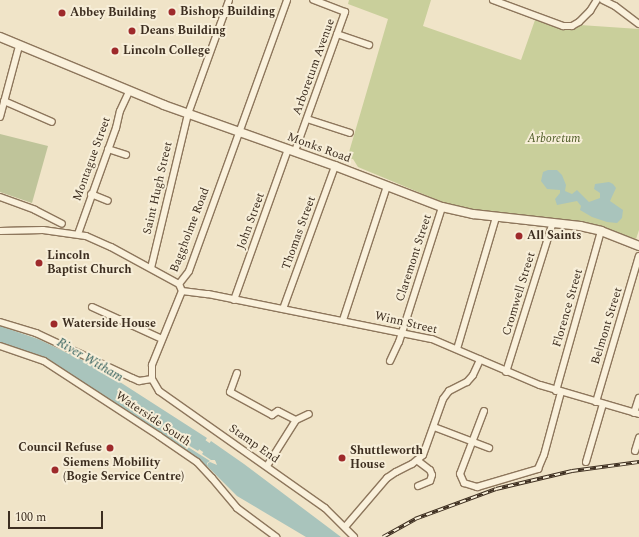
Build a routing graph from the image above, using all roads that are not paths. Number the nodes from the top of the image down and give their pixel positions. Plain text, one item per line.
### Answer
1 (229, 0) edge
2 (287, 0) edge
3 (313, 0) edge
4 (493, 0) edge
5 (597, 0) edge
6 (603, 0) edge
7 (639, 24) edge
8 (337, 34) junction
9 (0, 37) edge
10 (368, 45) dead end
11 (19, 46) junction
12 (129, 92) junction
13 (4, 101) junction
14 (188, 114) junction
15 (0, 117) edge
16 (307, 119) junction
17 (52, 122) dead end
18 (239, 132) junction
19 (350, 133) dead end
20 (108, 149) junction
21 (291, 150) junction
22 (126, 156) dead end
23 (335, 166) junction
24 (387, 186) junction
25 (91, 194) junction
26 (0, 198) edge
27 (108, 201) dead end
28 (442, 207) junction
29 (496, 217) junction
30 (553, 222) junction
31 (62, 224) dead end
32 (0, 231) edge
33 (601, 231) junction
34 (78, 234) junction
35 (639, 246) edge
36 (639, 256) edge
37 (151, 268) junction
38 (181, 288) junction
39 (234, 300) junction
40 (92, 307) dead end
41 (283, 309) junction
42 (343, 320) junction
43 (0, 322) edge
44 (402, 332) junction
45 (162, 339) junction
46 (0, 346) edge
47 (457, 349) junction
48 (390, 360) dead end
49 (480, 360) junction
50 (506, 372) junction
51 (237, 373) dead end
52 (152, 379) junction
53 (558, 392) junction
54 (639, 398) edge
55 (596, 402) junction
56 (603, 404) junction
57 (484, 411) dead end
58 (637, 413) edge
59 (309, 414) dead end
60 (296, 420) junction
61 (434, 427) junction
62 (639, 438) edge
63 (472, 441) junction
64 (489, 448) dead end
65 (635, 451) dead end
66 (418, 461) junction
67 (586, 462) dead end
68 (267, 466) junction
69 (418, 486) dead end
70 (345, 527) junction
71 (276, 537) edge
72 (354, 537) edge

1 - 14 street, Saint Hugh Street
2 - 18 street, Baggholme Road
3 - 8 street, Arboretum Avenue
4 - 5 street
6 - 7 street
8 - 10 street
8 - 16 street, Arboretum Avenue
9 - 11 main road, Monks Road
11 - 12 main road, Monks Road
11 - 13 street
12 - 14 main road, Monks Road
12 - 20 street, Montague Street
13 - 15 street
13 - 17 street
14 - 18 main road, Monks Road
14 - 37 street, Saint Hugh Street
16 - 19 street
16 - 21 street, Arboretum Avenue
18 - 21 main road, Monks Road
18 - 38 street, Baggholme Road
20 - 22 street
20 - 25 street, Montague Street
21 - 23 main road, Monks Road
21 - 39 street, John Street
23 - 24 main road, Monks Road
23 - 41 street, Thomas Street
24 - 28 main road, Monks Road
24 - 42 street
25 - 27 street
25 - 34 street, Montague Street
26 - 31 street
28 - 29 main road, Monks Road
28 - 44 street, Claremont Street
29 - 30 main road, Monks Road
29 - 47 street
30 - 33 main road, Monks Road
30 - 50 street, Cromwell Street
32 - 34 street
33 - 35 main road, Monks Road
33 - 53 street, Florence Street
34 - 37 street
36 - 55 street, Belmont Street
37 - 38 street
38 - 39 street, Winn Street
38 - 45 street, Baggholme Road
39 - 41 street, Winn Street
40 - 45 street
41 - 42 street, Winn Street
42 - 44 street, Winn Street
43 - 52 street
44 - 47 street, Winn Street
44 - 48 street, Claremont Street
45 - 52 street, Baggholme Road
46 - 71 street, Waterside South
47 - 49 street, Winn Street
49 - 50 street, Winn Street
49 - 61 street
50 - 53 street, Winn Street
51 - 60 street
52 - 68 street, Stamp End
53 - 55 street, Winn Street
53 - 63 street, Florence Street
54 - 58 street
55 - 56 street, Winn Street
56 - 58 street, Winn Street
56 - 67 street
57 - 63 street
59 - 60 street
60 - 68 street
61 - 63 street
61 - 66 street
62 - 65 street
63 - 64 street
66 - 69 street
66 - 70 street
68 - 70 street, Stamp End
70 - 72 street, Stamp End

